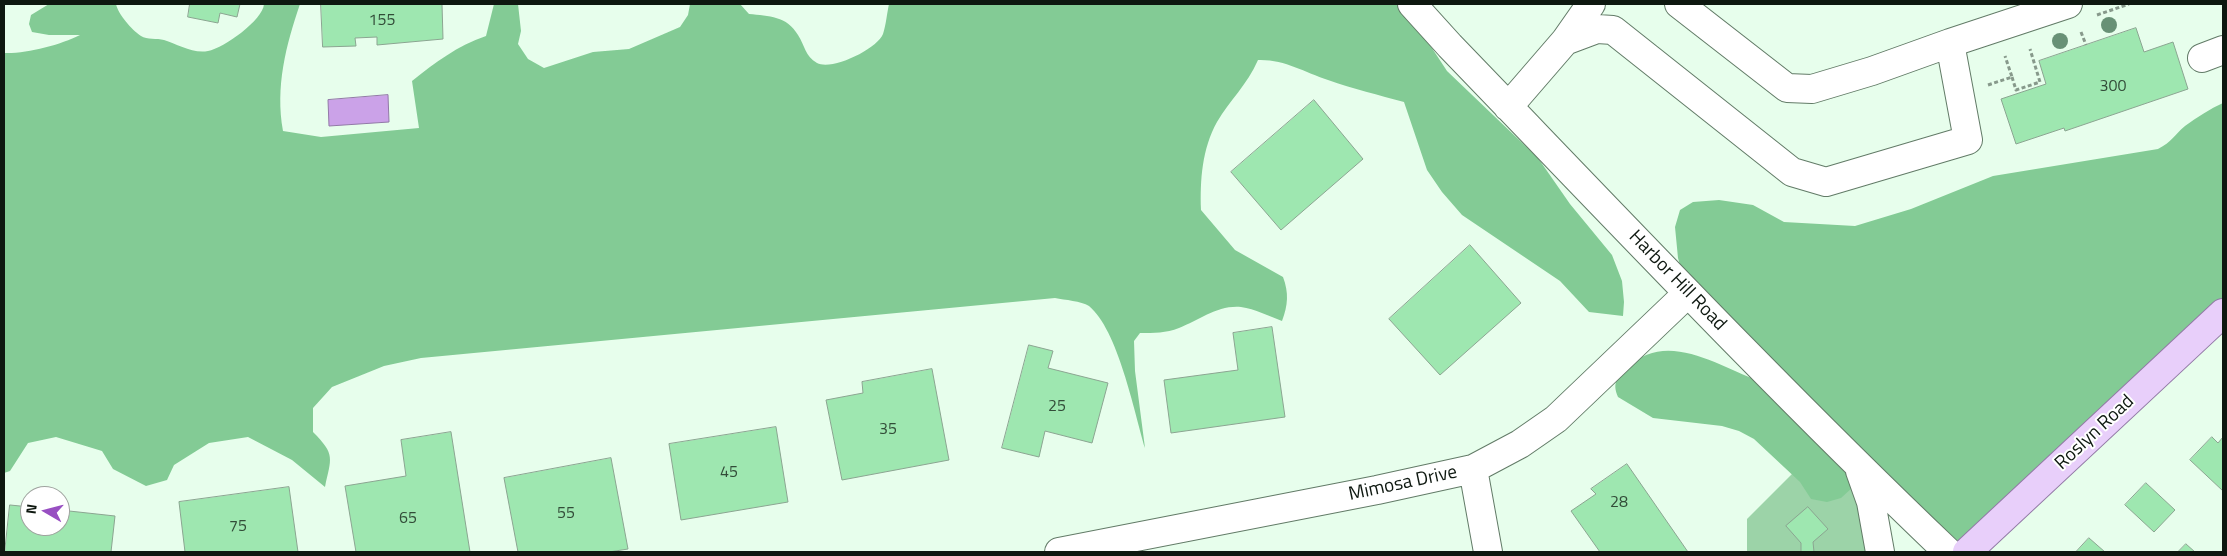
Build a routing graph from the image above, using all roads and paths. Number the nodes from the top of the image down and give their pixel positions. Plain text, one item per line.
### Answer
1 (1591, 4) edge
2 (1679, 4) edge
3 (2068, 4) edge
4 (1416, 5) edge
5 (1565, 41) junction
6 (1950, 43) junction
7 (2030, 48) dead end
8 (2012, 77) dead end
9 (1508, 107) junction
10 (1688, 293) junction
11 (2223, 313) edge
12 (1859, 467) junction
13 (1473, 469) junction
14 (1058, 552) edge
15 (1488, 552) edge
16 (1880, 552) edge
17 (1948, 552) edge
18 (1967, 552) edge

1 - 5 street
2 - 6 street
3 - 6 street
4 - 9 street, Harbor Hill Road
5 - 6 street
5 - 9 street
7 - 8 path
9 - 10 street, Harbor Hill Road
10 - 12 street, Harbor Hill Road
10 - 13 street, Mimosa Drive
11 - 18 main road, Roslyn Road
12 - 16 street
12 - 17 street, Harbor Hill Road
13 - 14 street, Mimosa Drive
13 - 15 street

